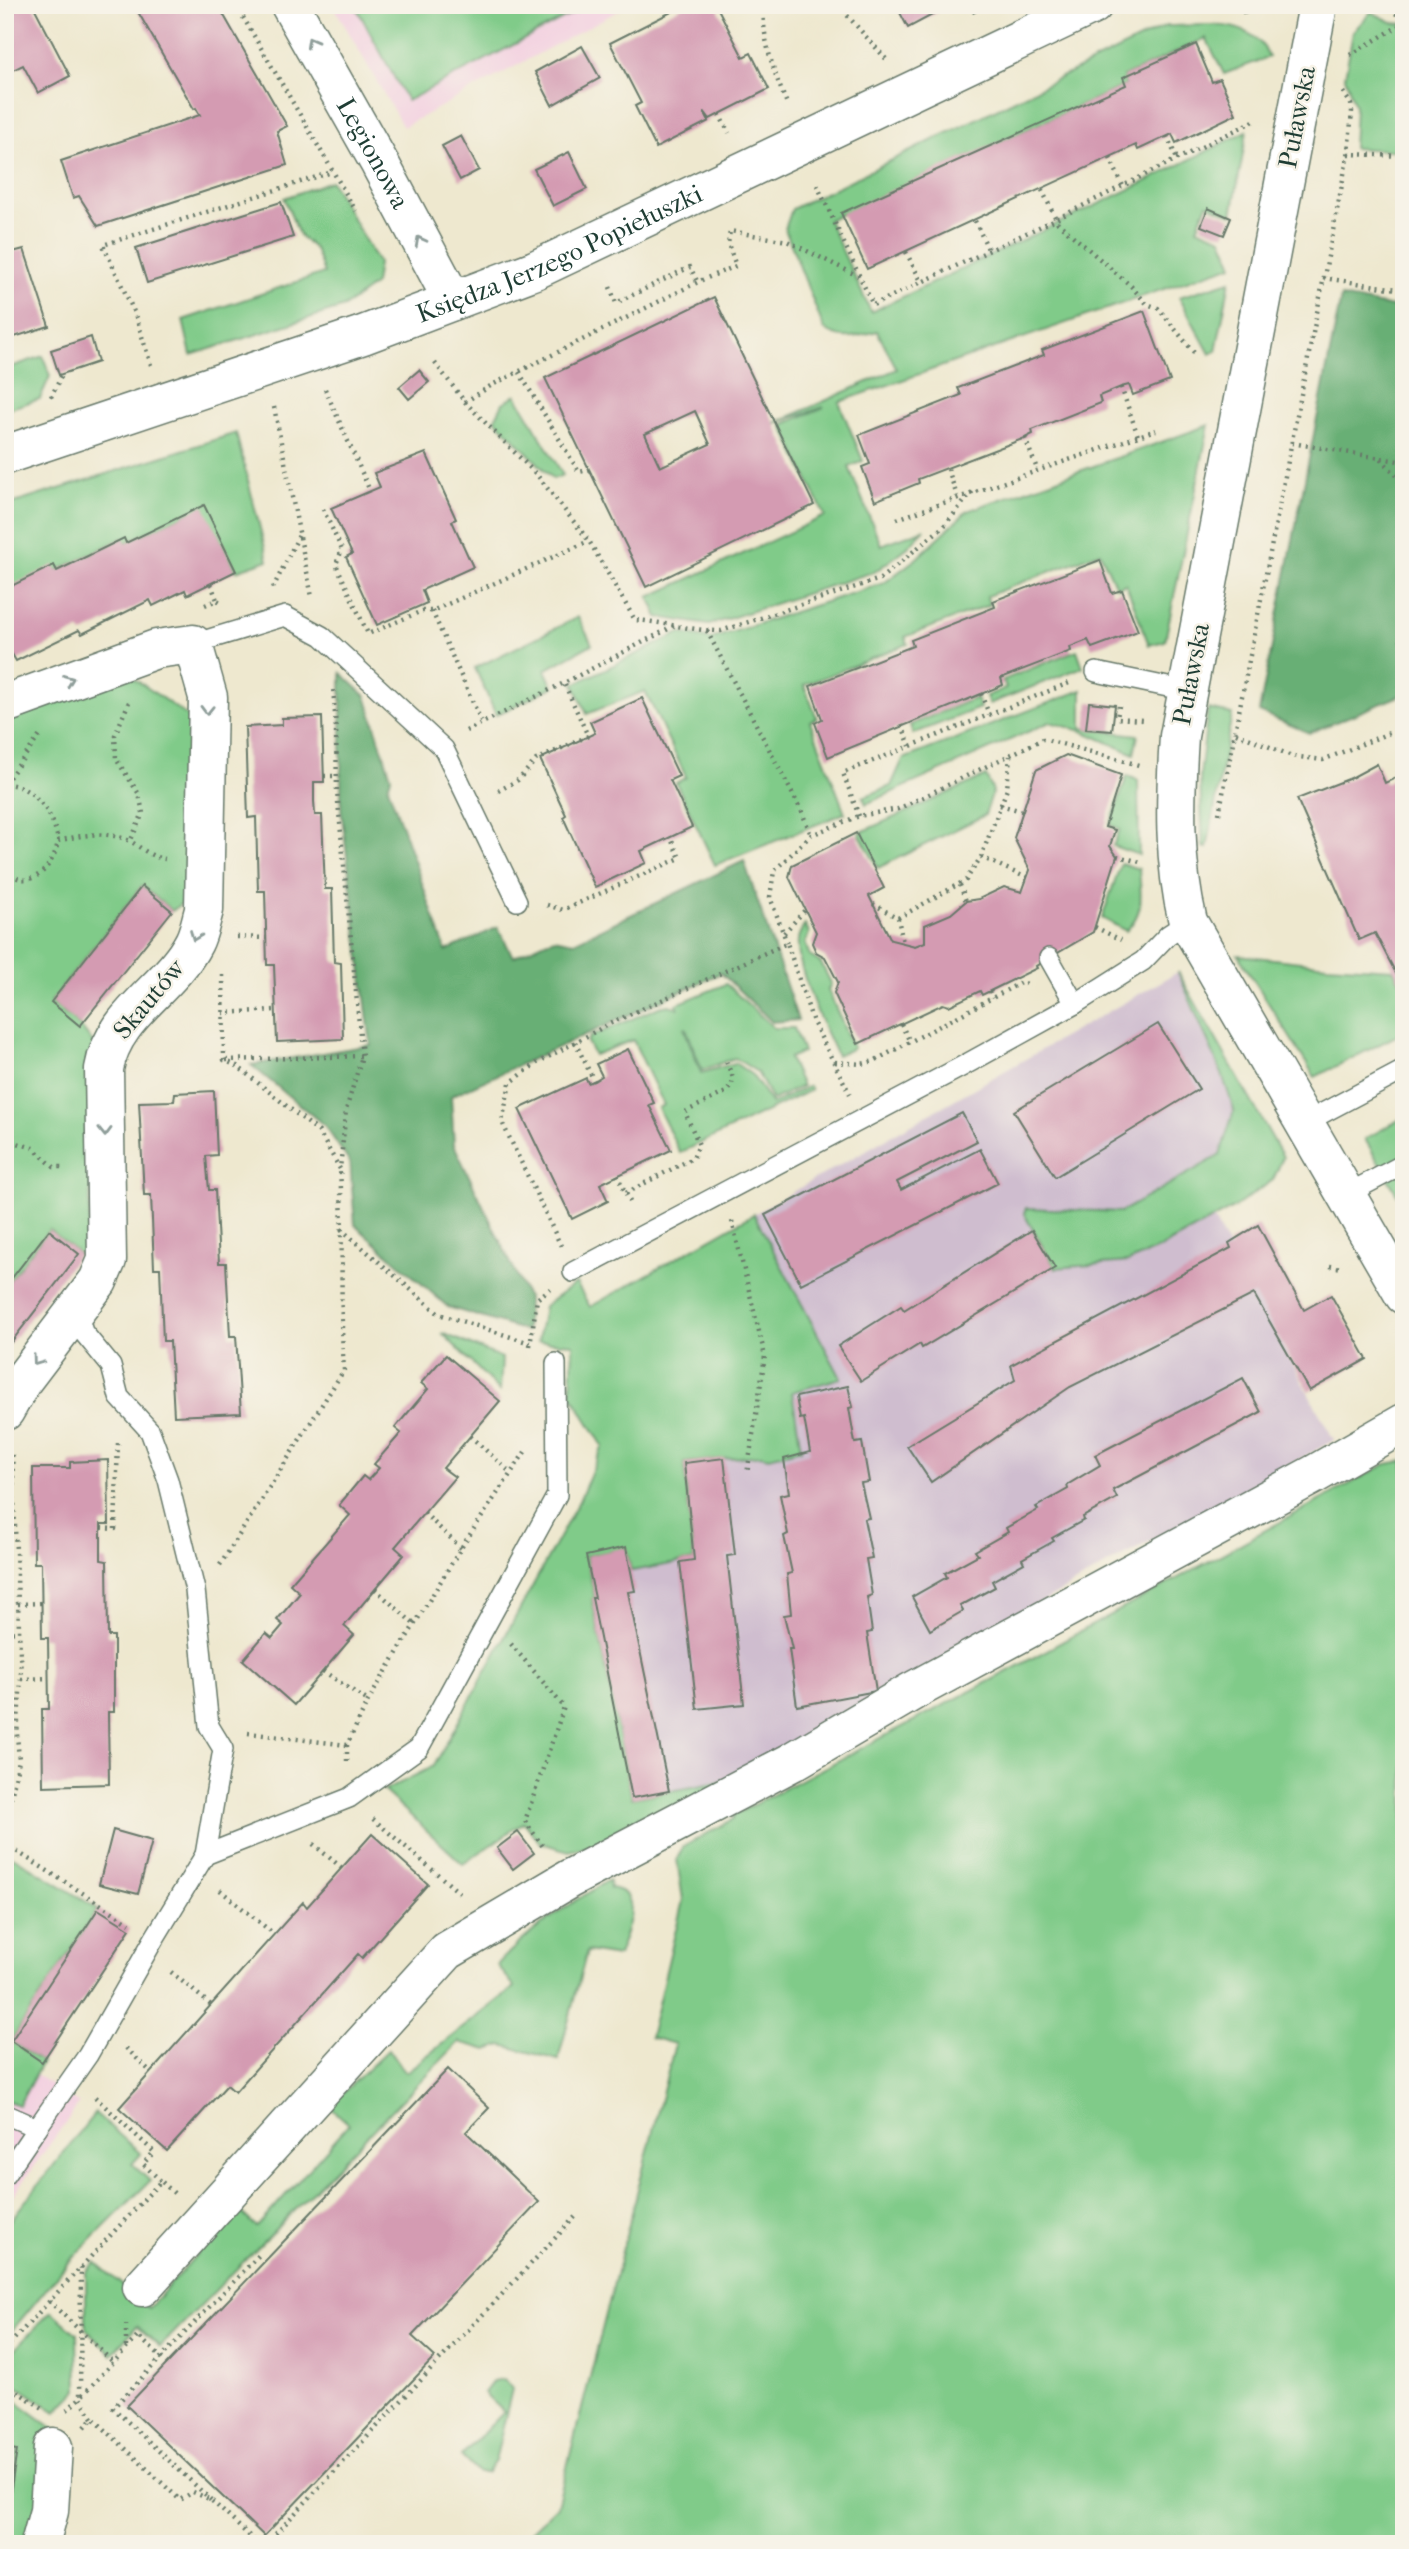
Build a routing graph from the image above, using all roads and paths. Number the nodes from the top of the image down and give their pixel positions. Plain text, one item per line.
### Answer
1 (236, 5) edge
2 (290, 5) edge
3 (764, 5) edge
4 (838, 5) edge
5 (1093, 5) edge
6 (1243, 5) edge
7 (1318, 5) edge
8 (1384, 5) edge
9 (1404, 15) edge
10 (1245, 17) dead end
11 (1404, 23) edge
12 (1348, 56) dead end
13 (892, 65) dead end
14 (719, 114) dead end
15 (791, 115) dead end
16 (1248, 124) dead end
17 (1167, 136) dead end
18 (734, 143) dead end
19 (1404, 156) edge
20 (1110, 158) dead end
21 (1177, 159) junction
22 (332, 172) junction
23 (817, 185) dead end
24 (1123, 186) junction
25 (1042, 190) dead end
26 (351, 204) dead end
27 (1056, 219) junction
28 (975, 221) dead end
29 (988, 249) junction
30 (906, 252) dead end
31 (860, 277) junction
32 (1323, 278) junction
33 (921, 281) junction
34 (698, 283) junction
35 (610, 287) dead end
36 (1404, 289) edge
37 (453, 301) junction
38 (146, 349) dead end
39 (1196, 355) dead end
40 (435, 363) dead end
41 (519, 372) junction
42 (322, 382) dead end
43 (1121, 387) dead end
44 (272, 399) dead end
45 (465, 402) junction
46 (1156, 430) dead end
47 (1138, 436) junction
48 (1025, 438) dead end
49 (1292, 443) junction
50 (5, 454) edge
51 (1381, 459) junction
52 (1404, 462) edge
53 (948, 469) dead end
54 (1037, 469) junction
55 (589, 470) dead end
56 (1404, 483) edge
57 (369, 491) dead end
58 (973, 492) junction
59 (957, 496) junction
60 (1404, 506) edge
61 (323, 509) dead end
62 (897, 519) dead end
63 (300, 533) junction
64 (589, 541) junction
65 (211, 584) dead end
66 (270, 595) dead end
67 (217, 600) dead end
68 (313, 600) dead end
69 (432, 611) junction
70 (677, 625) junction
71 (707, 631) junction
72 (193, 644) junction
73 (1404, 655) edge
74 (1096, 672) joint
75 (564, 683) junction
76 (1187, 691) junction
77 (981, 694) dead end
78 (132, 695) dead end
79 (5, 704) edge
80 (989, 714) junction
81 (482, 723) junction
82 (902, 725) dead end
83 (1404, 727) edge
84 (337, 728) dead end
85 (1236, 733) junction
86 (440, 745) junction
87 (910, 746) junction
88 (1010, 755) junction
89 (1151, 768) dead end
90 (324, 776) dead end
91 (337, 776) junction
92 (5, 785) edge
93 (472, 806) junction
94 (1000, 806) junction
95 (1022, 811) dead end
96 (859, 816) junction
97 (1217, 820) dead end
98 (811, 835) junction
99 (670, 837) dead end
100 (58, 841) junction
101 (130, 842) junction
102 (1117, 856) dead end
103 (155, 857) dead end
104 (981, 857) junction
105 (1151, 864) dead end
106 (5, 870) edge
107 (1027, 878) dead end
108 (960, 885) junction
109 (517, 901) dead end
110 (966, 901) dead end
111 (543, 904) dead end
112 (873, 904) dead end
113 (805, 910) dead end
114 (898, 918) junction
115 (1188, 922) junction
116 (1095, 927) dead end
117 (783, 933) junction
118 (233, 937) dead end
119 (266, 937) dead end
120 (787, 943) junction
121 (903, 943) dead end
122 (1124, 946) dead end
123 (1049, 958) dead end
124 (222, 962) dead end
125 (1064, 984) junction
126 (990, 992) dead end
127 (993, 999) junction
128 (1075, 1004) junction
129 (276, 1010) dead end
130 (223, 1013) junction
131 (901, 1024) dead end
132 (575, 1042) junction
133 (910, 1042) junction
134 (362, 1056) junction
135 (224, 1060) junction
136 (726, 1061) dead end
137 (1404, 1070) edge
138 (593, 1081) dead end
139 (1304, 1123) junction
140 (5, 1139) edge
141 (1404, 1164) edge
142 (54, 1167) dead end
143 (340, 1169) junction
144 (617, 1175) dead end
145 (724, 1192) junction
146 (626, 1193) junction
147 (1347, 1194) junction
148 (634, 1212) dead end
149 (341, 1229) junction
150 (573, 1272) joint
151 (1404, 1294) edge
152 (77, 1311) junction
153 (530, 1343) dead end
154 (556, 1363) dead end
155 (119, 1397) junction
156 (1404, 1423) edge
157 (9, 1427) edge
158 (470, 1436) dead end
159 (528, 1447) dead end
160 (510, 1472) junction
161 (747, 1474) dead end
162 (424, 1513) dead end
163 (101, 1528) dead end
164 (461, 1548) junction
165 (220, 1565) dead end
166 (375, 1589) dead end
167 (42, 1603) dead end
168 (18, 1604) junction
169 (491, 1620) junction
170 (415, 1625) junction
171 (19, 1632) junction
172 (5, 1633) edge
173 (323, 1671) dead end
174 (49, 1678) dead end
175 (21, 1679) junction
176 (368, 1701) junction
177 (17, 1734) junction
178 (270, 1736) dead end
179 (5, 1738) edge
180 (377, 1822) dead end
181 (5, 1826) edge
182 (306, 1838) dead end
183 (5, 1844) edge
184 (205, 1855) junction
185 (342, 1868) dead end
186 (569, 1878) junction
187 (222, 1891) dead end
188 (470, 1902) dead end
189 (274, 1934) dead end
190 (154, 1939) junction
191 (165, 1967) dead end
192 (211, 2005) dead end
193 (116, 2055) dead end
194 (151, 2072) dead end
195 (112, 2113) dead end
196 (5, 2114) edge
197 (37, 2128) junction
198 (5, 2175) edge
199 (161, 2181) junction
200 (576, 2216) dead end
201 (202, 2220) junction
202 (259, 2255) dead end
203 (80, 2266) junction
204 (142, 2287) dead end
205 (48, 2301) junction
206 (80, 2331) junction
207 (5, 2348) edge
208 (113, 2362) junction
209 (168, 2364) dead end
210 (80, 2398) junction
211 (93, 2418) dead end
212 (104, 2427) dead end
213 (53, 2447) dead end
214 (211, 2500) junction
215 (40, 2544) edge
216 (258, 2544) edge
217 (266, 2544) edge

1 - 22 path
37 -> 2 street, Legionowa
3 - 15 path
4 - 13 path
5 - 37 street, Księdza Jerzego Popiełuszki
6 - 10 path
7 - 76 street, Puławska
8 - 9 path
11 - 12 path
14 - 18 path
16 - 21 path
17 - 21 path
19 - 32 path
20 - 24 path
21 - 24 path
22 - 26 path
22 - 38 path
23 - 31 path
24 - 27 path
25 - 27 path
27 - 29 path
27 - 39 path
28 - 29 path
29 - 33 path
30 - 33 path
31 - 33 path
31 - 34 path
32 - 36 path
32 - 49 path
34 - 35 path
34 - 41 path
37 - 50 street, Księdza Jerzego Popiełuszki
40 - 45 path
41 - 45 path
41 - 55 path
42 - 57 path
43 - 47 path
44 - 63 path
45 - 64 path
46 - 47 path
47 - 54 path
48 - 54 path
49 - 51 path
49 - 85 path
51 - 52 path
51 - 56 path
53 - 59 path
54 - 58 path
58 - 59 path
58 - 71 path
59 - 62 path
60 - 73 path
61 - 69 path
63 - 66 path
63 - 68 path
64 - 69 path
64 - 70 path
65 - 67 path
69 - 81 path
70 - 71 path
70 - 75 path
71 - 98 path
79 -> 72 street
72 - 86 lane
72 -> 152 street, Skautów
74 - 76 lane
74 - 80 path
75 - 81 path
75 - 93 path
76 - 115 street, Puławska
77 - 80 path
78 - 101 path
80 - 87 path
81 - 86 path
82 - 87 path
83 - 85 path
84 - 91 path
85 - 97 path
86 - 93 lane
87 - 96 path
88 - 89 path
88 - 94 path
88 - 96 path
90 - 91 path
91 - 134 path
92 - 100 path
93 - 109 lane
94 - 95 path
94 - 104 path
96 - 98 path
98 - 117 path
99 - 111 path
100 - 101 path
100 - 106 path
101 - 103 path
102 - 105 path
104 - 107 path
104 - 108 path
108 - 110 path
108 - 114 path
112 - 114 path
113 - 117 path
114 - 121 path
115 - 128 lane
115 - 139 street, Puławska
116 - 122 path
117 - 120 path
118 - 119 path
120 - 132 path
120 - 133 path
123 - 125 lane
124 - 130 path
125 - 127 path
125 - 128 lane
126 - 127 path
127 - 133 path
128 - 145 lane
129 - 130 path
130 - 135 path
131 - 133 path
132 - 138 path
132 - 150 path
134 - 135 path
134 - 143 path
135 - 143 path
136 - 146 path
137 - 139 lane
139 - 147 street, Puławska
140 - 142 path
141 - 147 lane
143 - 149 path
144 - 146 path
145 - 150 lane
145 - 161 path
146 - 148 path
147 - 151 street, Puławska
149 - 153 path
149 - 165 path
152 - 155 lane
152 -> 157 street, Skautów
154 - 169 lane
155 - 163 path
155 - 184 lane
156 - 186 street
157 - 168 path
158 - 160 path
159 - 160 path
160 - 164 path
162 - 164 path
164 - 170 path
166 - 170 path
167 - 168 path
168 - 171 path
169 - 184 lane
169 - 186 path
170 - 176 path
171 - 172 path
171 - 175 path
173 - 176 path
174 - 175 path
175 - 177 path
176 - 178 path
177 - 179 path
177 - 181 path
180 - 188 path
182 - 185 path
183 - 190 path
184 - 190 lane
186 - 201 street
187 - 189 path
190 - 197 lane
191 - 192 path
193 - 194 path
195 - 199 path
196 - 197 lane
197 - 198 lane
199 - 201 path
199 - 203 path
200 - 217 path
201 - 204 street
202 - 214 path
203 - 205 path
203 - 206 path
205 - 206 path
205 - 207 path
206 - 208 path
206 - 210 path
208 - 209 path, bridge
208 - 210 path
210 - 211 path
212 - 214 path
213 - 215 street
214 - 216 path

